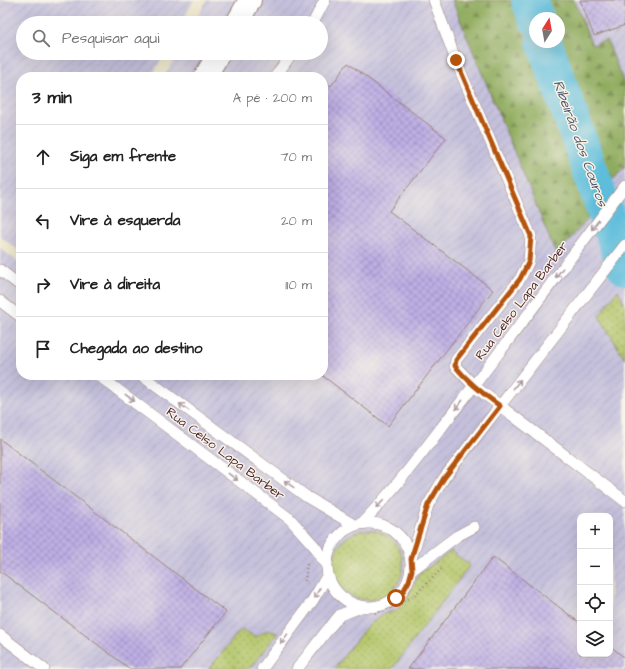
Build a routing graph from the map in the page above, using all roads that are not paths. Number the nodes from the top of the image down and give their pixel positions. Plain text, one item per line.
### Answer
1 (250, 0) edge
2 (325, 0) edge
3 (434, 0) edge
4 (241, 16) edge
5 (317, 16) edge
6 (215, 60) edge
7 (287, 60) edge
8 (208, 72) edge
9 (279, 72) edge
10 (625, 186) edge
11 (625, 245) edge
12 (0, 270) edge
13 (16, 282) edge
14 (0, 301) edge
15 (16, 313) edge
16 (105, 380) edge
17 (148, 380) edge
18 (474, 386) junction
19 (500, 406) junction
20 (625, 501) edge
21 (358, 524) junction
22 (474, 527) dead end
23 (411, 565) junction
24 (327, 570) junction
25 (361, 607) junction
26 (0, 635) edge
27 (44, 669) edge
28 (262, 669) edge
29 (297, 669) edge

1 - 4 street
2 - 5 lane
3 - 18 lane
6 - 8 street
7 - 9 lane
10 -> 18 lane, Rua Celso Lapa Barber
19 -> 11 lane
12 - 13 lane
14 - 15 lane
16 -> 24 lane, Rua Celso Lapa Barber
21 -> 17 lane, Rua Celso Lapa Barber
18 - 19 lane
18 -> 21 lane, Rua Celso Lapa Barber
19 - 20 lane
19 - 23 lane
21 - 23 lane
21 - 24 lane
22 - 23 lane
23 - 25 lane
24 - 25 lane
24 -> 28 lane
25 - 29 lane
26 - 27 lane

